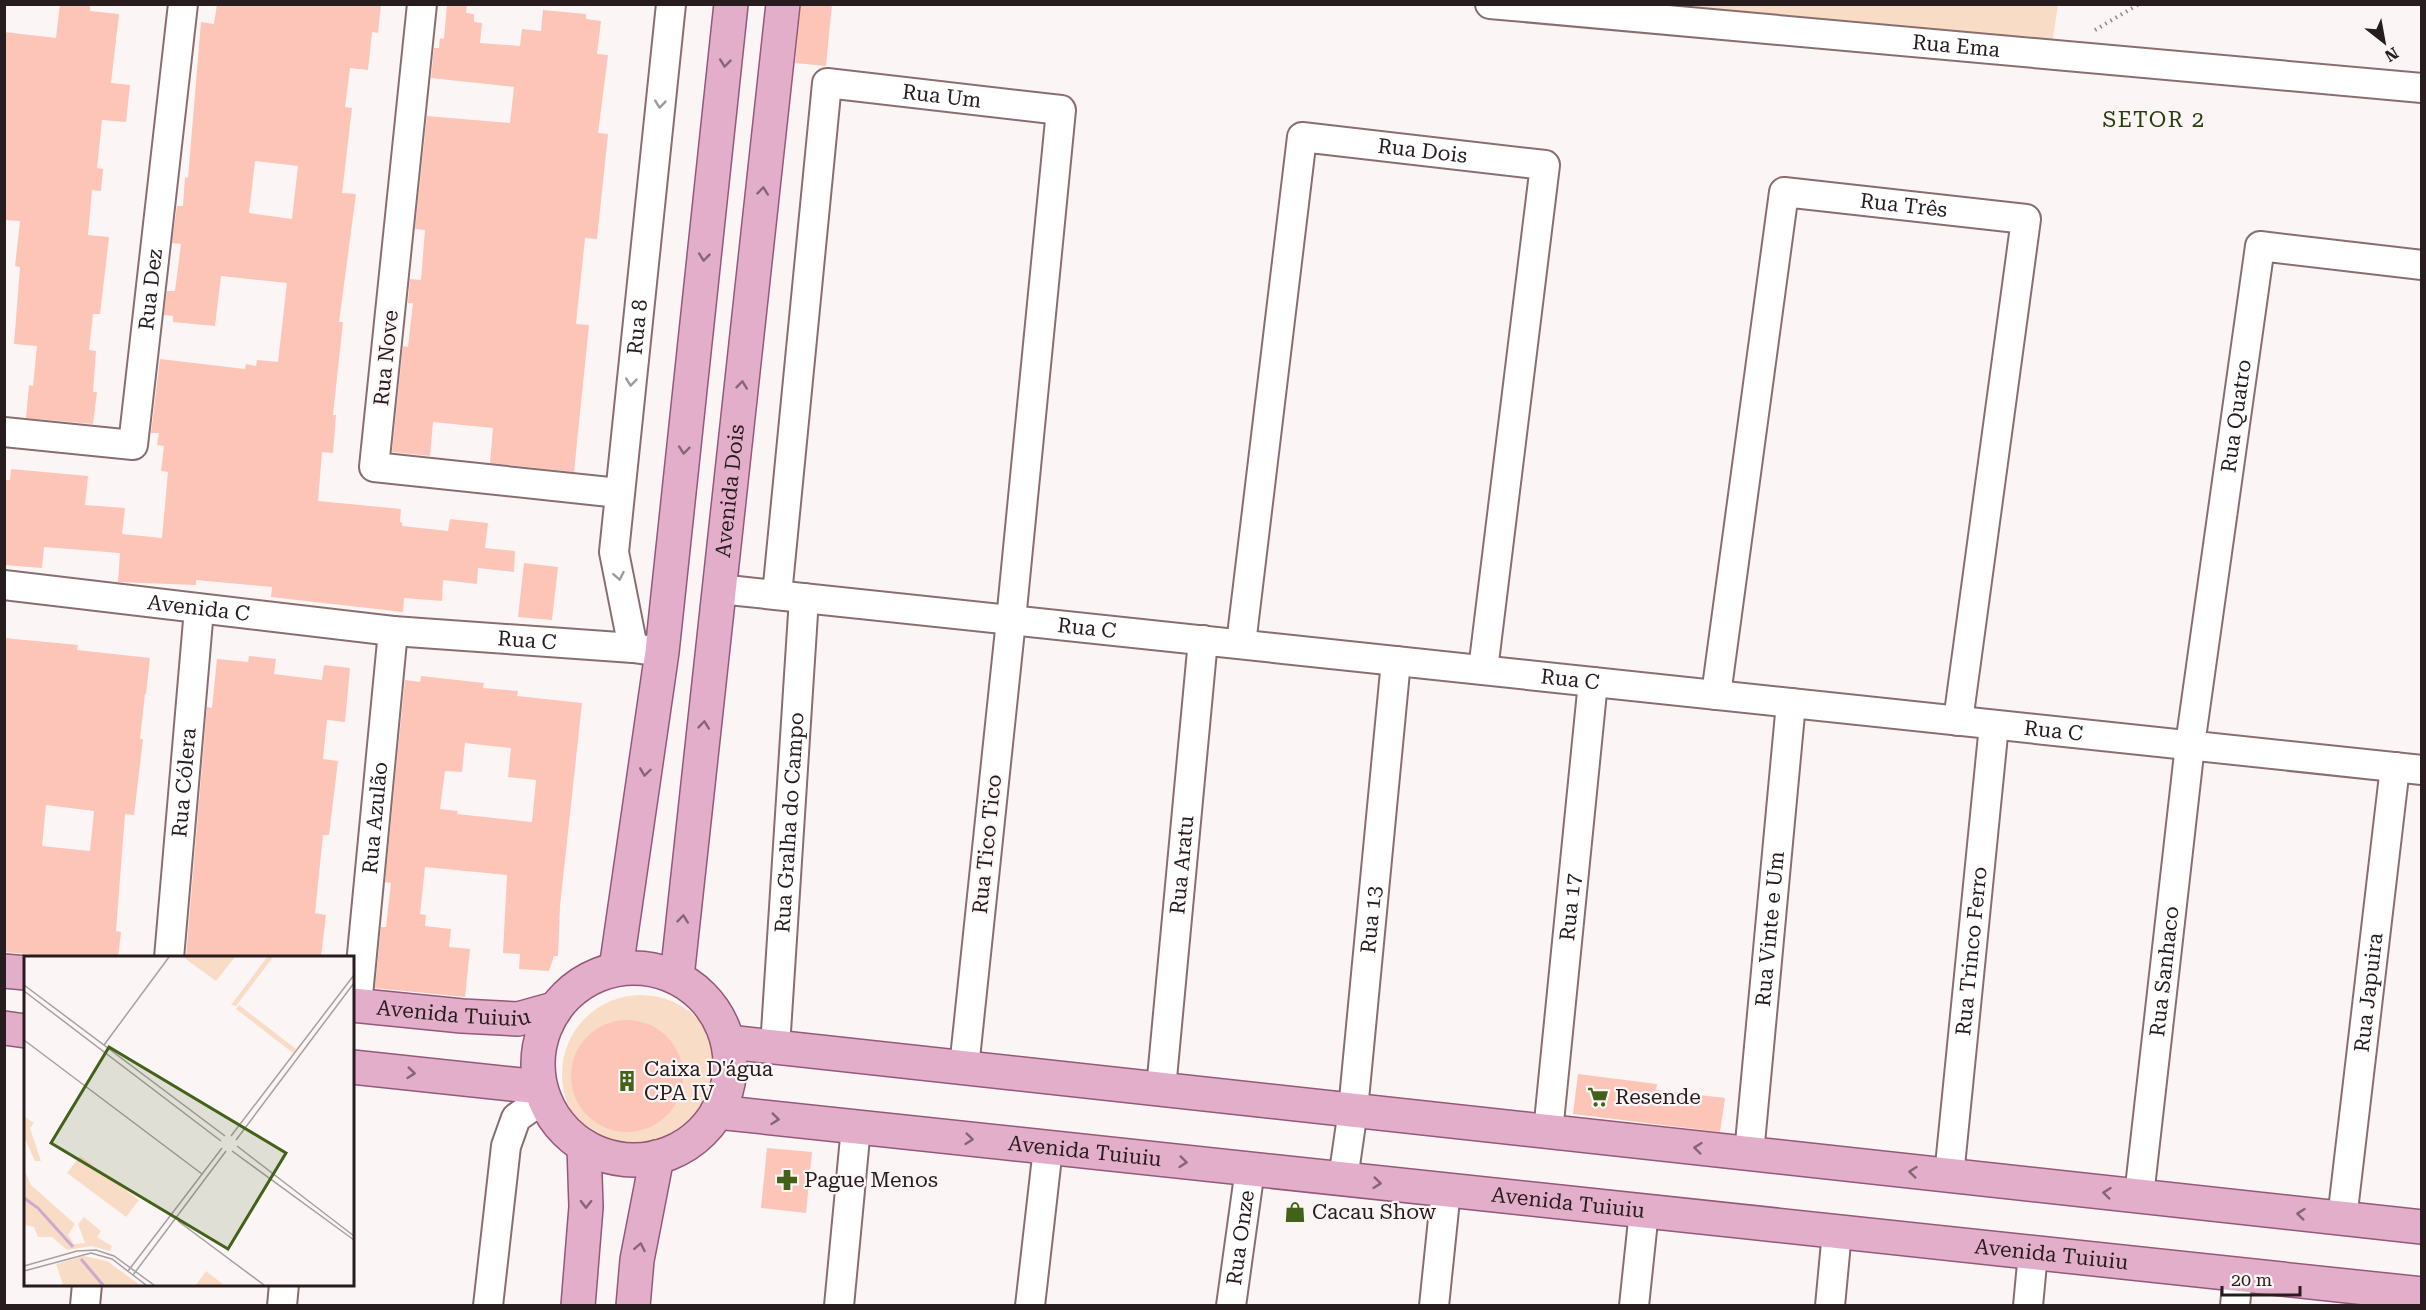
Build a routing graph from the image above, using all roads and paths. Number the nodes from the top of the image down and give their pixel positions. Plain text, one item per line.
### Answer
1 (183, 4) edge
2 (422, 4) edge
3 (671, 4) edge
4 (731, 4) edge
5 (783, 4) edge
6 (1490, 4) edge
7 (2421, 88) edge
8 (2421, 264) edge
9 (4, 432) edge
10 (619, 493) junction
11 (4, 585) edge
12 (719, 589) junction
13 (790, 597) junction
14 (199, 609) junction
15 (1011, 620) junction
16 (393, 631) junction
17 (1203, 640) junction
18 (1240, 644) junction
19 (648, 650) junction
20 (1396, 661) junction
21 (1484, 670) junction
22 (1593, 682) junction
23 (1716, 695) junction
24 (1791, 703) junction
25 (1958, 721) junction
26 (1994, 725) junction
27 (2190, 745) junction
28 (2408, 769) edge
29 (169, 956) edge
30 (616, 969) junction
31 (4, 970) edge
32 (24, 973) edge
33 (677, 977) junction
34 (355, 1005) edge
35 (554, 1009) junction
36 (4, 1028) edge
37 (24, 1030) edge
38 (728, 1042) junction
39 (775, 1047) junction
40 (354, 1067) edge
41 (964, 1068) junction
42 (1161, 1089) junction
43 (542, 1092) junction
44 (1353, 1110) junction
45 (717, 1112) junction
46 (856, 1127) junction
47 (1548, 1132) junction
48 (584, 1146) junction
49 (1048, 1148) junction
50 (1749, 1154) junction
51 (657, 1156) junction
52 (1250, 1169) junction
53 (1949, 1176) junction
54 (1343, 1179) junction
55 (1446, 1190) junction
56 (2139, 1196) junction
57 (1644, 1211) junction
58 (2342, 1219) junction
59 (2421, 1227) edge
60 (1837, 1232) junction
61 (2034, 1253) junction
62 (87, 1286) edge
63 (284, 1286) edge
64 (2236, 1290) edge
65 (2421, 1294) edge
66 (85, 1305) edge
67 (282, 1305) edge
68 (488, 1305) edge
69 (578, 1305) edge
70 (633, 1305) edge
71 (839, 1305) edge
72 (1030, 1305) edge
73 (1231, 1305) edge
74 (1434, 1305) edge
75 (1634, 1305) edge
76 (1830, 1305) edge
77 (2028, 1305) edge

1 - 9 street, Rua Dez
2 - 10 street, Rua Nove
3 -> 10 street, Rua 8
4 -> 19 main road
12 -> 5 main road, Avenida Dois
6 - 7 street, Rua Ema
8 - 27 street, Rua Quatro
10 -> 19 street, Rua 8
11 - 14 street, Avenida C
12 - 13 street, Rua C
33 -> 12 main road, Avenida Dois
13 - 15 street, Rua C
13 - 15 street, Rua Um
13 - 39 street, Rua Gralha do Campo
14 - 16 street, Avenida C
14 - 29 street, Rua Cólera
15 - 17 street, Rua C
15 - 41 street, Rua Tico Tico
16 - 19 street, Rua C
16 - 34 street, Rua Azulão
17 - 18 street, Rua C
17 - 42 street, Rua Aratu
18 - 20 street, Rua C
18 - 21 street, Rua Dois
19 -> 30 main road
20 - 21 street, Rua C
20 - 44 street, Rua 13
21 - 22 street, Rua C
22 - 23 street, Rua C
22 - 47 street, Rua 17
23 - 24 street, Rua C
23 - 25 street, Rua Três
24 - 25 street, Rua C
24 - 50 street, Rua Vinte e Um
25 - 26 street, Rua C
26 - 27 street, Rua C
26 - 53 street, Rua Trinco Ferro
27 - 28 street, Rua C
27 - 56 street, Rua Sanhaco
28 - 58 street, Rua Japuira
30 - 33 main road
30 - 35 main road
31 - 32 main road
33 - 38 main road
34 - 35 main road, Avenida Tuiuiu
35 - 43 main road
36 - 37 main road
38 - 39 main road
38 - 45 main road
39 - 41 main road
40 -> 43 main road
41 - 42 main road
42 - 44 main road
43 - 48 main road
43 - 68 street
44 - 47 main road
44 - 54 street, Rua 13
45 -> 46 main road, Avenida Tuiuiu
45 - 51 main road
46 -> 49 main road, Avenida Tuiuiu
46 - 71 street
50 -> 47 main road
48 - 51 main road
48 -> 69 main road
49 -> 52 main road, Avenida Tuiuiu
49 - 72 street
53 -> 50 main road
70 -> 51 main road
52 - 54 main road, Avenida Tuiuiu
52 - 73 street, Rua Onze
56 -> 53 main road
54 -> 55 main road, Avenida Tuiuiu
55 - 57 main road, Avenida Tuiuiu
55 - 74 street
58 -> 56 main road
57 - 60 main road, Avenida Tuiuiu
57 - 75 street
58 - 59 main road
60 - 61 main road, Avenida Tuiuiu
60 - 76 street
61 - 64 main road, Avenida Tuiuiu
61 - 77 street
62 - 66 street
63 - 67 street
64 - 65 main road, Avenida Tuiuiu

